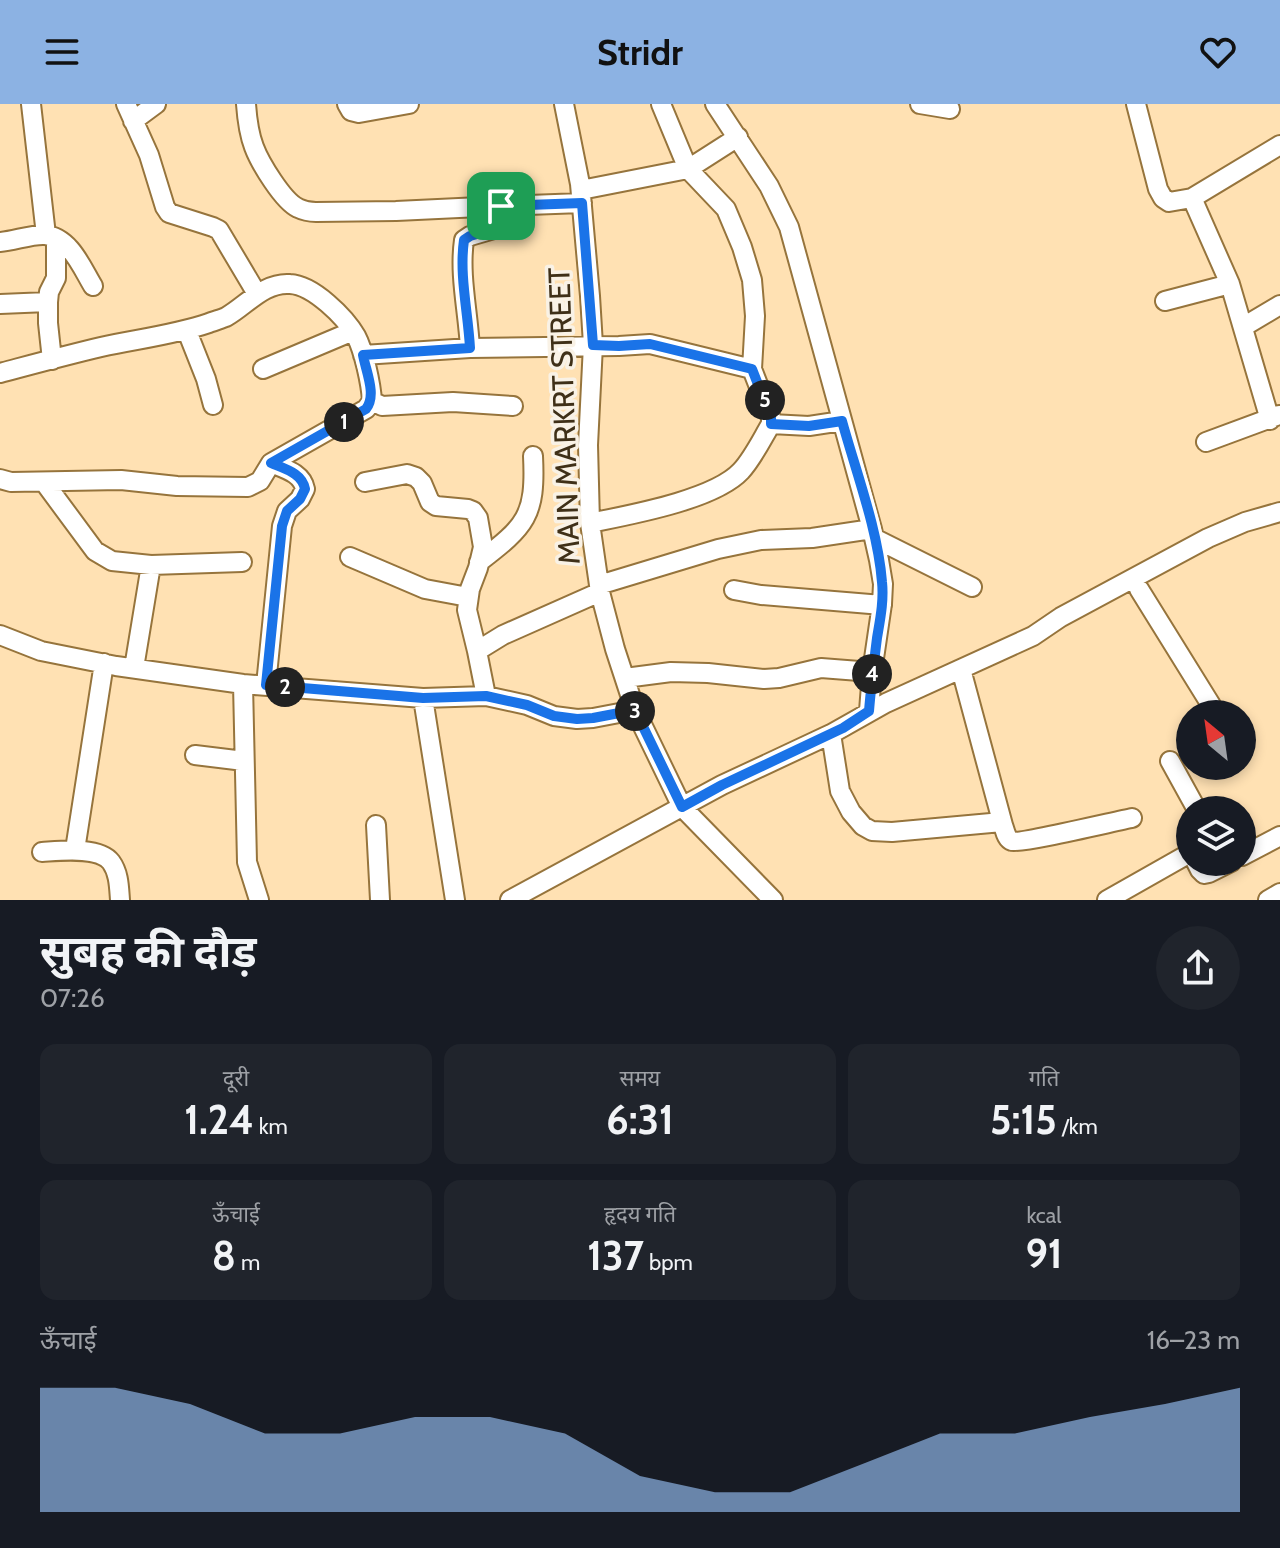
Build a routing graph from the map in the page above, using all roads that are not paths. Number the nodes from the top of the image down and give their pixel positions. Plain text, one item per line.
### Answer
1 (31, 104) edge
2 (156, 104) edge
3 (246, 104) edge
4 (347, 104) edge
5 (409, 104) edge
6 (564, 104) edge
7 (661, 104) edge
8 (739, 104) edge
9 (920, 104) edge
10 (1136, 104) edge
11 (719, 109) edge
12 (950, 109) dead end
13 (130, 112) edge
14 (738, 137) junction
15 (1280, 145) edge
16 (688, 169) junction
17 (581, 197) junction
18 (1192, 198) junction
19 (501, 206) junction
20 (51, 237) junction
21 (0, 242) edge
22 (1230, 284) junction
23 (93, 286) dead end
24 (257, 294) junction
25 (1165, 301) dead end
26 (48, 302) junction
27 (0, 304) edge
28 (1280, 305) edge
29 (1243, 327) junction
30 (187, 331) junction
31 (353, 331) junction
32 (593, 345) junction
33 (470, 348) junction
34 (363, 355) junction
35 (52, 360) junction
36 (263, 369) dead end
37 (752, 369) junction
38 (0, 373) edge
39 (372, 401) junction
40 (213, 405) dead end
41 (513, 406) dead end
42 (1275, 417) edge
43 (842, 421) junction
44 (771, 424) junction
45 (1206, 442) dead end
46 (533, 456) dead end
47 (271, 463) junction
48 (0, 479) edge
49 (44, 482) junction
50 (365, 482) dead end
51 (1280, 512) edge
52 (590, 523) junction
53 (1280, 525) edge
54 (873, 534) junction
55 (350, 557) dead end
56 (242, 562) dead end
57 (479, 562) junction
58 (151, 565) junction
59 (972, 587) dead end
60 (599, 589) junction
61 (1139, 589) junction
62 (734, 590) dead end
63 (468, 597) junction
64 (882, 605) junction
65 (0, 635) edge
66 (1033, 636) junction
67 (477, 651) junction
68 (104, 663) junction
69 (134, 668) junction
70 (961, 669) junction
71 (872, 672) junction
72 (625, 678) junction
73 (243, 684) junction
74 (266, 685) junction
75 (486, 696) junction
76 (423, 698) junction
77 (1208, 700) edge
78 (635, 710) junction
79 (869, 711) junction
80 (831, 734) junction
81 (195, 755) dead end
82 (244, 761) junction
83 (1170, 761) dead end
84 (1189, 796) edge
85 (682, 807) junction
86 (1132, 818) dead end
87 (1002, 822) junction
88 (376, 825) dead end
89 (1280, 836) edge
90 (1256, 849) edge
91 (75, 850) junction
92 (42, 852) dead end
93 (1176, 864) edge
94 (1140, 892) edge
95 (1280, 893) edge
96 (120, 900) edge
97 (259, 900) edge
98 (380, 900) edge
99 (455, 900) edge
100 (510, 900) edge
101 (773, 900) edge
102 (1107, 900) edge
103 (1268, 900) edge

1 - 20 street
2 - 13 street
3 - 19 street
4 - 5 street
6 - 17 street, MAIN MARKRT STREET
7 - 16 street
8 - 11 street
9 - 12 street
10 - 18 street
11 - 14 street
13 - 24 street
14 - 16 street
14 - 43 street
15 - 18 street
16 - 17 street
16 - 37 street
17 - 19 street
17 - 32 street, MAIN MARKRT STREET
18 - 22 street
19 - 33 street
20 - 21 street
20 - 23 street
20 - 26 street
22 - 25 street
22 - 29 street
24 - 30 street
24 - 31 street
26 - 27 street
26 - 35 street
28 - 29 street
29 - 42 street
30 - 35 street
30 - 40 street
31 - 34 street
31 - 36 street
32 - 33 street
32 - 37 street
32 - 52 street, MAIN MARKRT STREET
33 - 34 street
34 - 39 street
35 - 38 street
37 - 44 street
39 - 41 street
39 - 47 street
42 - 45 street
43 - 44 street
43 - 54 street
44 - 52 street
46 - 57 street
47 - 49 street
47 - 74 street
48 - 49 street
49 - 58 street
50 - 57 street
51 - 66 street
52 - 60 street, MAIN MARKRT STREET
53 - 61 street
54 - 59 street
54 - 60 street
54 - 64 street
55 - 63 street
56 - 58 street
57 - 63 street
58 - 69 street
60 - 67 street
60 - 72 street, MAIN MARKRT STREET
61 - 66 street
61 - 77 street
62 - 64 street
63 - 67 street
64 - 71 street
65 - 68 street
66 - 70 street
67 - 75 street
68 - 69 street
68 - 91 street
69 - 73 street
70 - 79 street
70 - 87 street
71 - 72 street
71 - 79 street
72 - 78 street, MAIN MARKRT STREET
73 - 74 street
73 - 82 street
74 - 76 street
75 - 76 street
75 - 78 street
76 - 99 street
78 - 85 street, MAIN MARKRT STREET
79 - 80 street
80 - 85 street
80 - 87 street
81 - 82 street
82 - 97 street
83 - 84 street
85 - 100 street
85 - 101 street, MAIN MARKRT STREET
86 - 87 street
88 - 98 street
89 - 90 street
91 - 92 street
91 - 96 street
93 - 94 street
94 - 102 street
95 - 103 street

